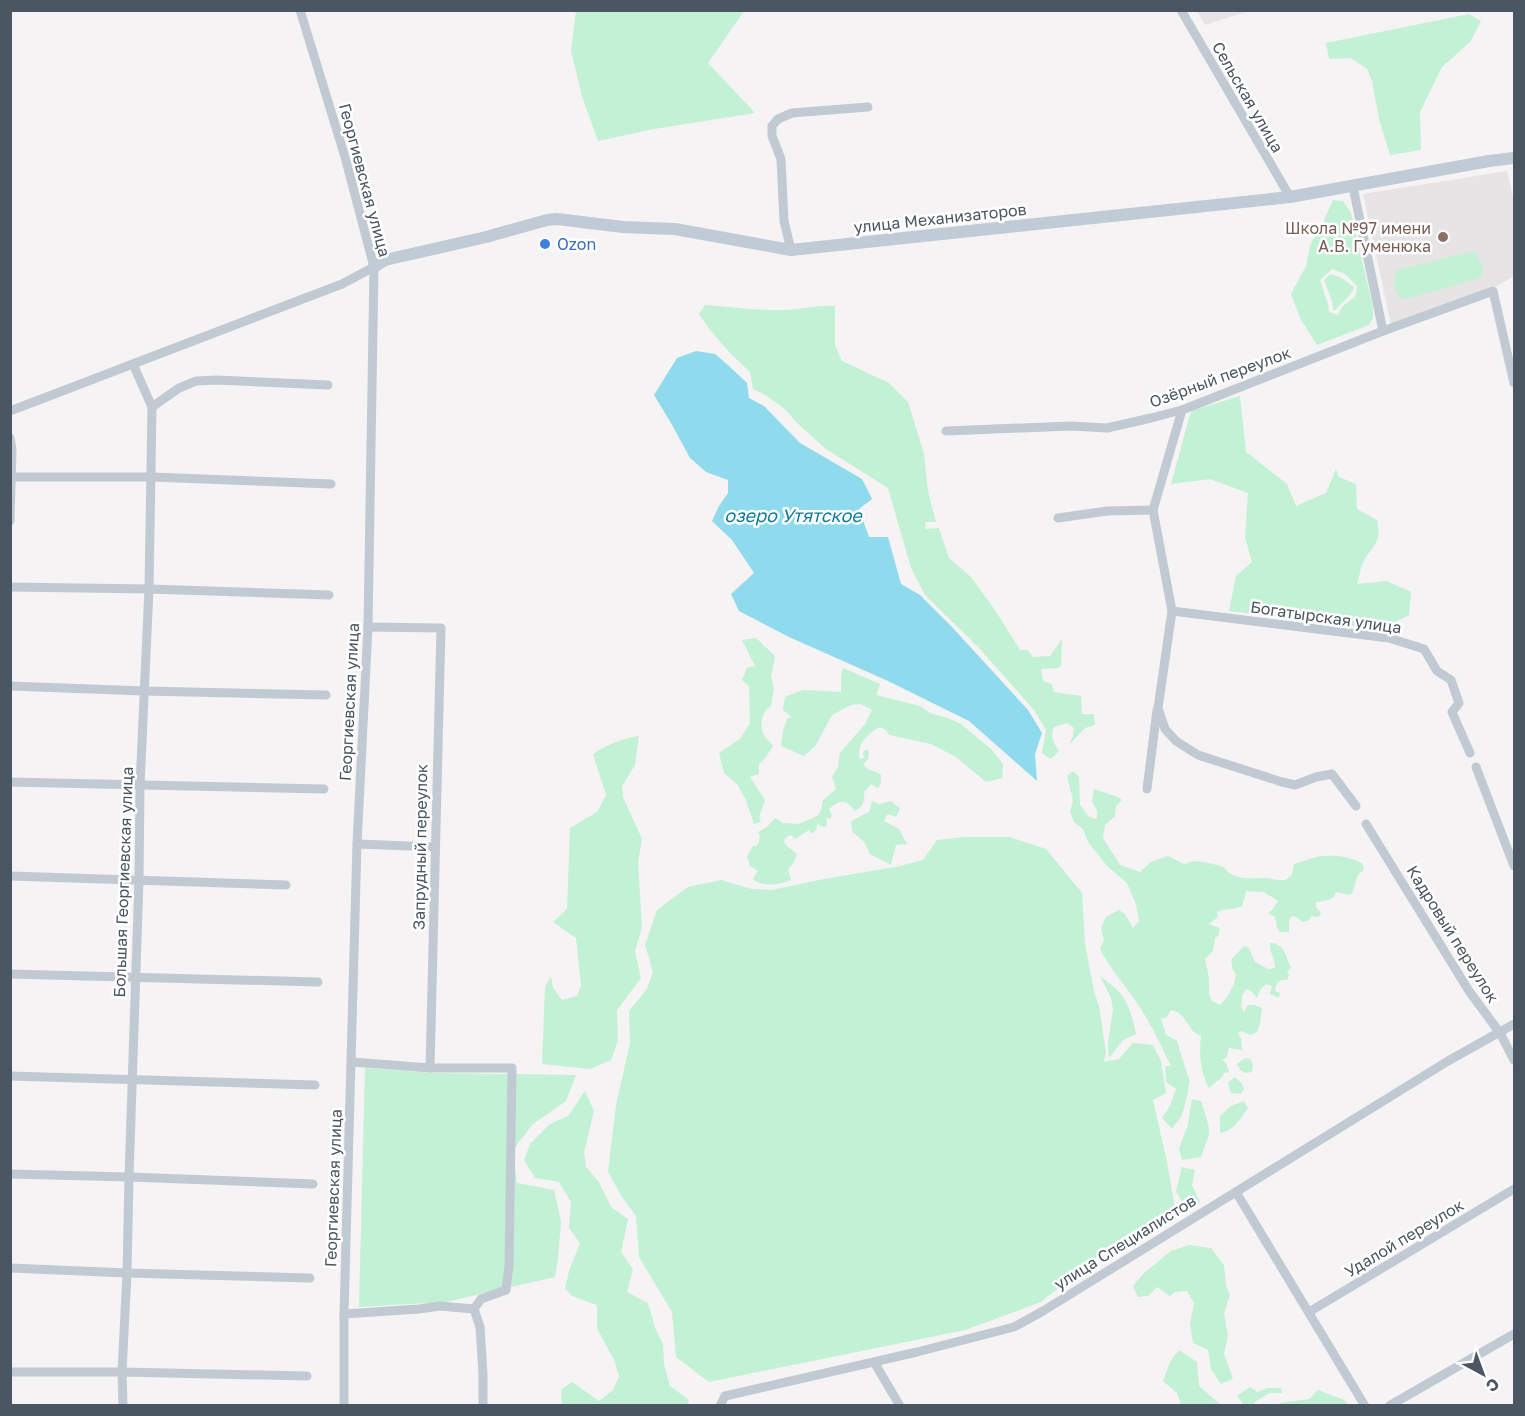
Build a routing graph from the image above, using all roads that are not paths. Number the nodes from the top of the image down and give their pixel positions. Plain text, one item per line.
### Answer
1 (300, 10) edge
2 (1181, 10) edge
3 (868, 107) dead end
4 (1515, 158) edge
5 (1353, 187) junction
6 (1290, 197) junction
7 (791, 250) junction
8 (374, 267) junction
9 (1383, 331) junction
10 (133, 364) junction
11 (1515, 382) edge
12 (328, 385) dead end
13 (152, 407) junction
14 (1182, 410) junction
15 (10, 411) edge
16 (946, 431) dead end
17 (10, 438) edge
18 (11, 477) edge
19 (151, 477) junction
20 (332, 484) dead end
21 (1153, 510) junction
22 (1058, 518) dead end
23 (10, 521) edge
24 (10, 587) edge
25 (148, 589) junction
26 (329, 595) dead end
27 (1172, 611) junction
28 (368, 627) junction
29 (10, 686) edge
30 (144, 691) junction
31 (326, 695) dead end
32 (1158, 708) junction
33 (1470, 753) dead end
34 (1476, 767) dead end
35 (10, 782) edge
36 (140, 785) junction
37 (324, 789) dead end
38 (1146, 789) dead end
39 (1356, 806) dead end
40 (1366, 824) dead end
41 (357, 844) junction
42 (435, 847) junction
43 (1515, 866) edge
44 (10, 876) edge
45 (139, 880) junction
46 (286, 885) dead end
47 (10, 974) edge
48 (135, 976) junction
49 (318, 982) dead end
50 (1515, 1024) edge
51 (1500, 1033) junction
52 (1515, 1060) edge
53 (352, 1062) junction
54 (430, 1068) junction
55 (10, 1076) edge
56 (132, 1079) junction
57 (315, 1085) dead end
58 (10, 1174) edge
59 (129, 1177) junction
60 (313, 1184) dead end
61 (1515, 1189) edge
62 (1236, 1192) junction
63 (10, 1268) edge
64 (127, 1273) junction
65 (310, 1278) dead end
66 (474, 1309) junction
67 (1309, 1312) junction
68 (344, 1314) junction
69 (1515, 1334) edge
70 (874, 1362) junction
71 (10, 1372) edge
72 (122, 1372) junction
73 (307, 1376) dead end
74 (123, 1406) edge
75 (344, 1406) edge
76 (483, 1406) edge
77 (720, 1406) edge
78 (900, 1406) edge
79 (1365, 1406) edge
80 (1389, 1406) edge

1 - 8 street, Георгиевская улица
2 - 6 street, Сельская улица
3 - 7 street
4 - 5 street, улица Механизаторов
5 - 6 street, улица Механизаторов
5 - 9 street
6 - 7 street, улица Механизаторов
7 - 8 street, улица Механизаторов
8 - 10 street
8 - 28 street, Георгиевская улица
9 - 11 street, Озёрный переулок
9 - 14 street, Озёрный переулок
10 - 13 street, Большая Георгиевская улица
10 - 15 street
12 - 13 street
13 - 19 street, Большая Георгиевская улица
14 - 16 street, Озёрный переулок
14 - 21 street
17 - 18 street
18 - 19 street
18 - 23 street
19 - 20 street
19 - 25 street, Большая Георгиевская улица
21 - 22 street
21 - 27 street
24 - 25 street
25 - 26 street
25 - 30 street, Большая Георгиевская улица
27 - 32 street
27 - 33 street, Богатырская улица
28 - 41 street, Георгиевская улица
28 - 42 street, Запрудный переулок
29 - 30 street
30 - 31 street
30 - 36 street, Большая Георгиевская улица
32 - 38 street
32 - 39 street
34 - 43 street
35 - 36 street
36 - 37 street
36 - 45 street, Большая Георгиевская улица
40 - 51 street, Кадровый переулок
41 - 42 street
41 - 53 street, Георгиевская улица
42 - 54 street, Запрудный переулок
44 - 45 street
45 - 46 street
45 - 48 street, Большая Георгиевская улица
47 - 48 street
48 - 49 street
48 - 56 street, Большая Георгиевская улица
50 - 51 street, улица Специалистов
51 - 52 street, Кадровый переулок
51 - 62 street, улица Специалистов
53 - 54 street
53 - 68 street, Георгиевская улица
54 - 66 street
55 - 56 street
56 - 57 street
56 - 59 street, Большая Георгиевская улица
58 - 59 street
59 - 60 street
59 - 64 street, Большая Георгиевская улица
61 - 67 street, Удалой переулок
62 - 67 street
62 - 70 street, улица Специалистов
63 - 64 street
64 - 65 street
64 - 72 street, Большая Георгиевская улица
66 - 68 street
66 - 76 street
67 - 79 street
68 - 75 street, Георгиевская улица
69 - 80 street
70 - 77 street, улица Специалистов
70 - 78 street
71 - 72 street
72 - 73 street
72 - 74 street, Большая Георгиевская улица

